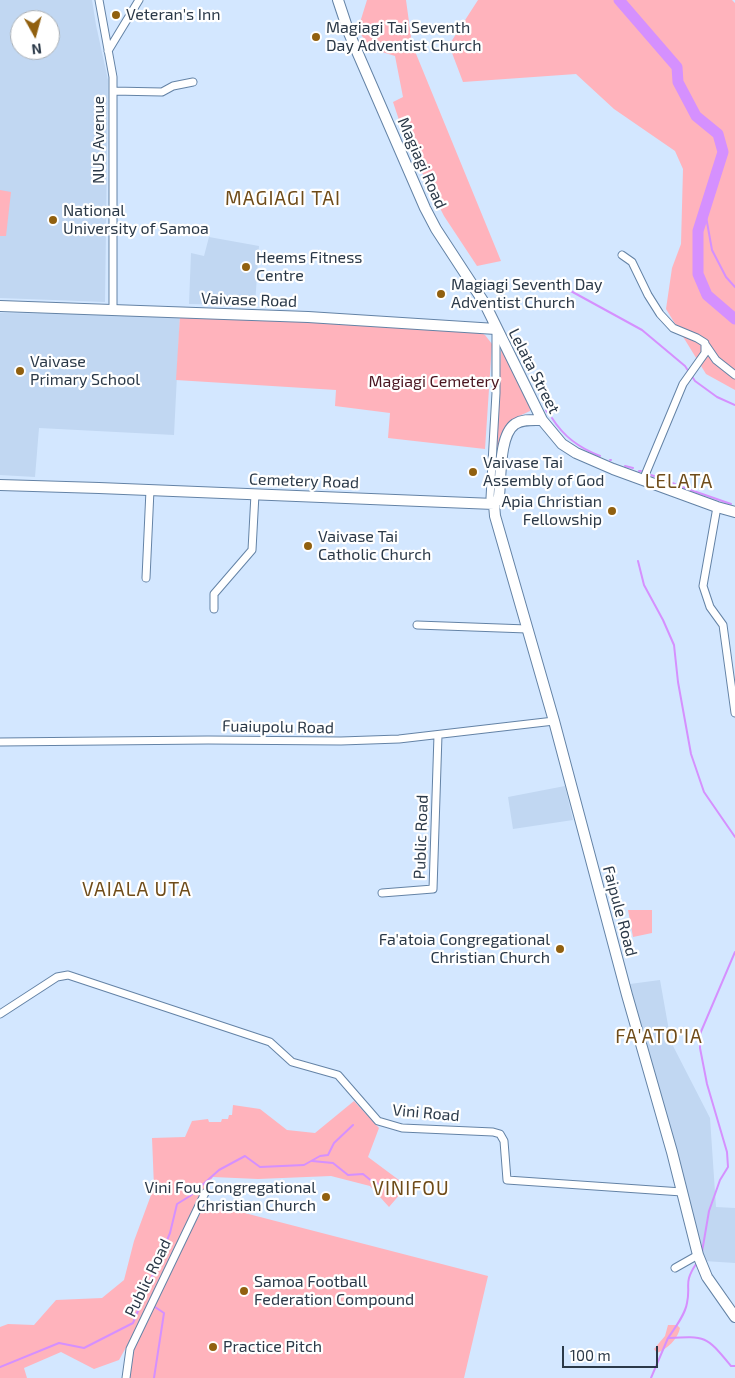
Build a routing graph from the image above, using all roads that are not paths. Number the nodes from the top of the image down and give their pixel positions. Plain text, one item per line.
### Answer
1 (99, 0) edge
2 (139, 0) edge
3 (338, 0) edge
4 (108, 50) junction
5 (193, 82) dead end
6 (113, 91) junction
7 (622, 255) dead end
8 (0, 306) edge
9 (113, 311) junction
10 (496, 329) junction
11 (705, 344) junction
12 (735, 375) edge
13 (542, 420) junction
14 (643, 480) junction
15 (0, 485) edge
16 (150, 490) junction
17 (254, 494) junction
18 (494, 504) junction
19 (717, 507) junction
20 (735, 512) edge
21 (146, 578) dead end
22 (214, 609) dead end
23 (417, 625) dead end
24 (527, 629) junction
25 (735, 713) edge
26 (554, 721) junction
27 (438, 735) junction
28 (0, 742) edge
29 (382, 893) dead end
30 (0, 1014) edge
31 (682, 1192) junction
32 (205, 1193) dead end
33 (698, 1255) junction
34 (675, 1268) dead end
35 (735, 1317) edge
36 (126, 1378) edge

1 - 4 street, NUS Avenue
2 - 4 street
3 - 10 street, Magiagi Road
4 - 6 street, NUS Avenue
5 - 6 street
6 - 9 street, NUS Avenue
7 - 11 street
8 - 9 street, Vaivase Road
9 - 10 street, Vaivase Road
10 - 13 street, Lelata Street
10 - 18 street
11 - 12 street
11 - 14 street
13 - 14 street, Lelata Street
13 - 18 street
14 - 19 street, Lelata Street
15 - 16 street, Cemetery Road
16 - 17 street, Cemetery Road
16 - 21 street
17 - 18 street, Cemetery Road
17 - 22 street
18 - 24 street, Faipule Road
19 - 20 street, Lelata Street
19 - 25 street
23 - 24 street
24 - 26 street, Faipule Road
26 - 27 street, Fuaiupolu Road
26 - 31 street, Faipule Road
27 - 28 street, Fuaiupolu Road
27 - 29 street, Public Road
30 - 31 street, Vini Road
31 - 33 street, Faipule Road
32 - 36 street, Public Road
33 - 34 street
33 - 35 street, Faipule Road

